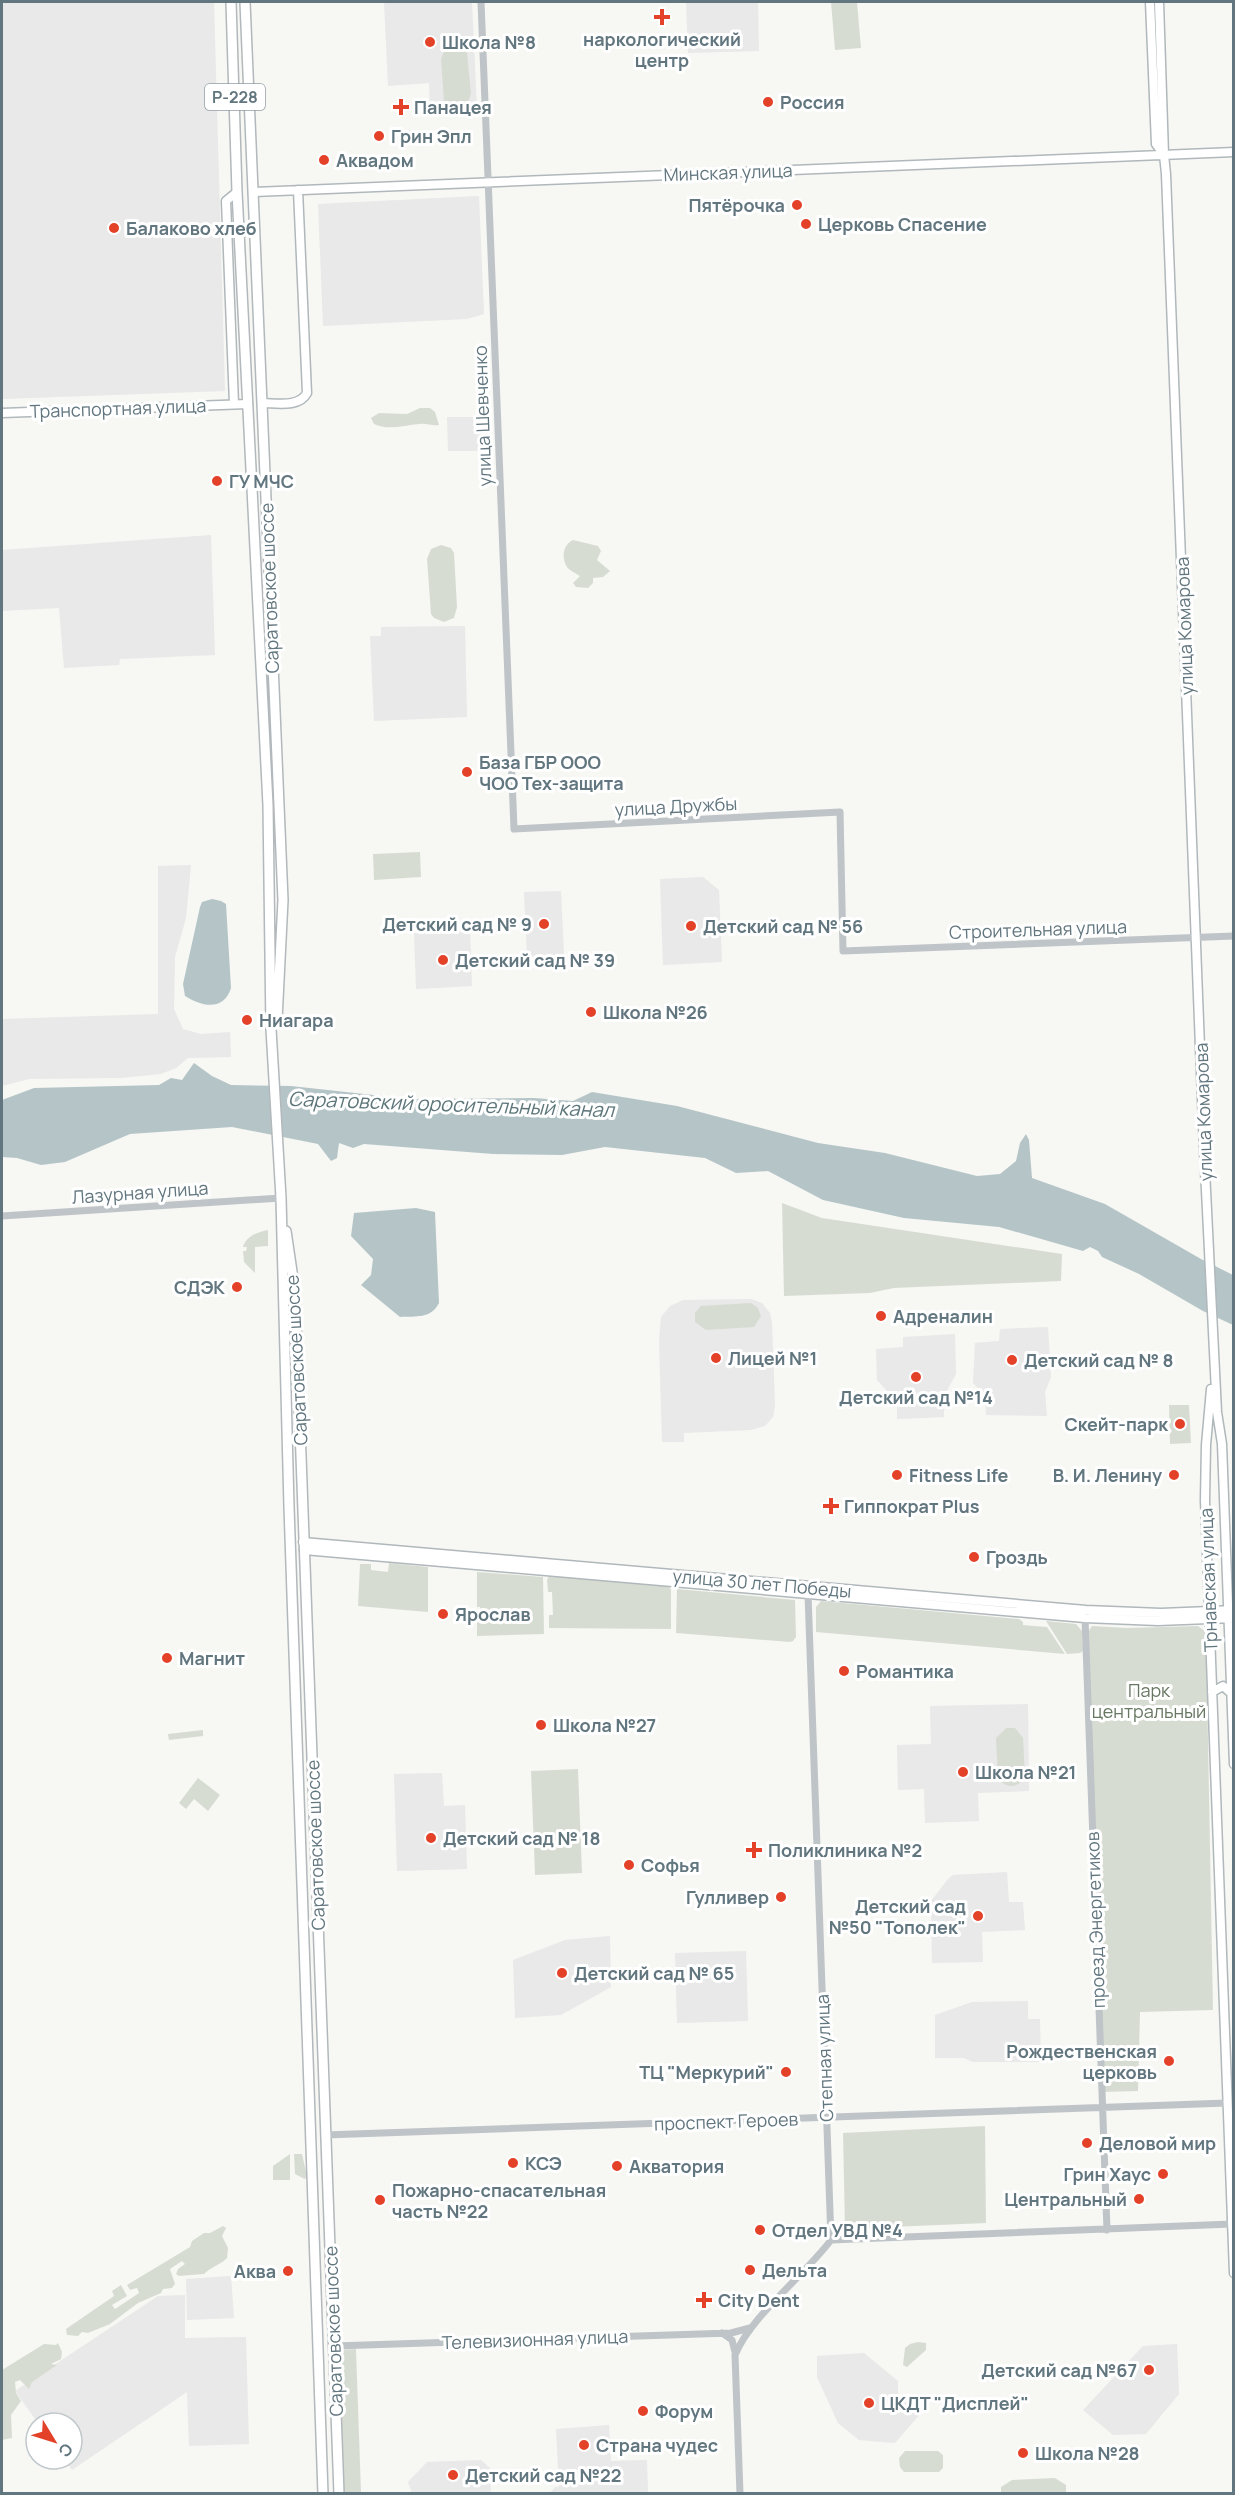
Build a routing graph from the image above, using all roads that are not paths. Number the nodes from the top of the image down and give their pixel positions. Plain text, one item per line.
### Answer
1 (231, 2) edge
2 (245, 2) edge
3 (481, 2) edge
4 (1150, 2) edge
5 (1159, 2) edge
6 (1233, 152) edge
7 (1164, 154) junction
8 (489, 183) junction
9 (298, 190) junction
10 (237, 192) junction
11 (253, 192) junction
12 (262, 403) junction
13 (234, 404) junction
14 (248, 404) junction
15 (2, 413) edge
16 (514, 829) joint
17 (270, 936) junction
18 (1233, 936) edge
19 (1197, 937) junction
20 (282, 941) junction
21 (843, 951) joint
22 (274, 1067) junction
23 (281, 1198) junction
24 (2, 1216) edge
25 (285, 1246) junction
26 (1213, 1344) junction
27 (1222, 1444) junction
28 (1206, 1445) junction
29 (291, 1546) junction
30 (303, 1546) junction
31 (808, 1590) junction
32 (1086, 1614) junction
33 (1230, 1614) edge
34 (1209, 1615) junction
35 (1212, 1692) junction
36 (1231, 1692) junction
37 (1213, 1727) junction
38 (1232, 1729) edge
39 (311, 1750) junction
40 (297, 1751) junction
41 (1233, 1764) edge
42 (1224, 2017) junction
43 (1233, 2022) edge
44 (323, 2071) junction
45 (308, 2072) junction
46 (1230, 2103) edge
47 (1102, 2108) junction
48 (826, 2118) junction
49 (326, 2135) junction
50 (1232, 2170) edge
51 (328, 2207) junction
52 (312, 2208) junction
53 (1232, 2224) junction
54 (1107, 2230) junction
55 (831, 2240) junction
56 (1233, 2273) edge
57 (752, 2327) junction
58 (722, 2333) junction
59 (334, 2346) junction
60 (317, 2347) junction
61 (735, 2355) junction
62 (323, 2493) edge
63 (339, 2493) edge
64 (740, 2493) edge

1 - 10 main road, Саратовское шоссе / Р-228
2 - 11 main road, Саратовское шоссе
3 - 8 street, улица Шевченко
4 - 7 main road, улица Комарова
5 - 7 main road
6 - 7 main road, Минская улица
7 - 8 main road, Минская улица
7 - 19 main road, улица Комарова
8 - 9 main road, Минская улица
8 - 16 street, улица Шевченко
9 - 11 main road, Минская улица
9 - 12 main road
10 - 11 main road, Минская улица
10 - 13 main road
10 - 14 main road, Саратовское шоссе
11 - 12 main road, Саратовское шоссе
12 - 14 main road
12 - 20 main road, Саратовское шоссе
13 - 14 main road, Транспортная улица
13 - 15 main road, Транспортная улица
14 - 17 main road, Саратовское шоссе
16 - 21 street, улица Дружбы
17 - 20 main road
17 - 22 main road, Саратовское шоссе
18 - 19 street, Строительная улица
19 - 21 street, Строительная улица
19 - 26 main road, улица Комарова
20 - 22 main road, Саратовское шоссе
22 - 23 main road, Саратовское шоссе
23 - 24 street, Лазурная улица
23 - 25 main road, Саратовское шоссе
25 - 29 main road, Саратовское шоссе
25 - 30 main road, Саратовское шоссе
26 - 27 main road, Трнавская улица
26 - 28 main road, Трнавская улица
27 - 28 main road
27 - 33 main road, Трнавская улица
28 - 34 main road, Трнавская улица
29 - 30 main road
29 - 40 main road, Саратовское шоссе
30 - 31 main road, улица 30 лет Победы
30 - 39 main road, Саратовское шоссе
31 - 32 main road, улица 30 лет Победы
31 - 48 street, Степная улица
32 - 34 main road, улица 30 лет Победы
32 - 47 street, проезд Энергетиков
33 - 34 main road, улица 30 лет Победы
33 - 36 main road, Трнавская улица
34 - 35 main road, Трнавская улица
35 - 36 main road
35 - 37 main road, Трнавская улица
36 - 38 main road, Трнавская улица
37 - 38 main road
37 - 42 main road, Трнавская улица
38 - 41 main road, Трнавская улица
39 - 40 main road
39 - 44 main road, Саратовское шоссе
40 - 45 main road, Саратовское шоссе
42 - 43 main road
42 - 46 main road, Трнавская улица
44 - 45 main road
44 - 49 main road, Саратовское шоссе
45 - 52 main road, Саратовское шоссе
46 - 47 street, проспект Героев
46 - 50 main road, Трнавская улица
47 - 48 street, проспект Героев
47 - 54 street, проезд Энергетиков
48 - 49 street, проспект Героев
48 - 55 street, Степная улица
49 - 51 main road, Саратовское шоссе
50 - 53 main road, Трнавская улица
51 - 52 main road
51 - 59 main road, Саратовское шоссе
52 - 60 main road, Саратовское шоссе
53 - 54 street
53 - 56 main road, Трнавская улица
54 - 55 street
55 - 57 street
57 - 58 street, Телевизионная улица
57 - 61 street
58 - 59 street, Телевизионная улица
58 - 61 street
59 - 60 main road, Телевизионная улица
59 - 63 main road, Саратовское шоссе
60 - 62 main road, Саратовское шоссе
61 - 64 street

